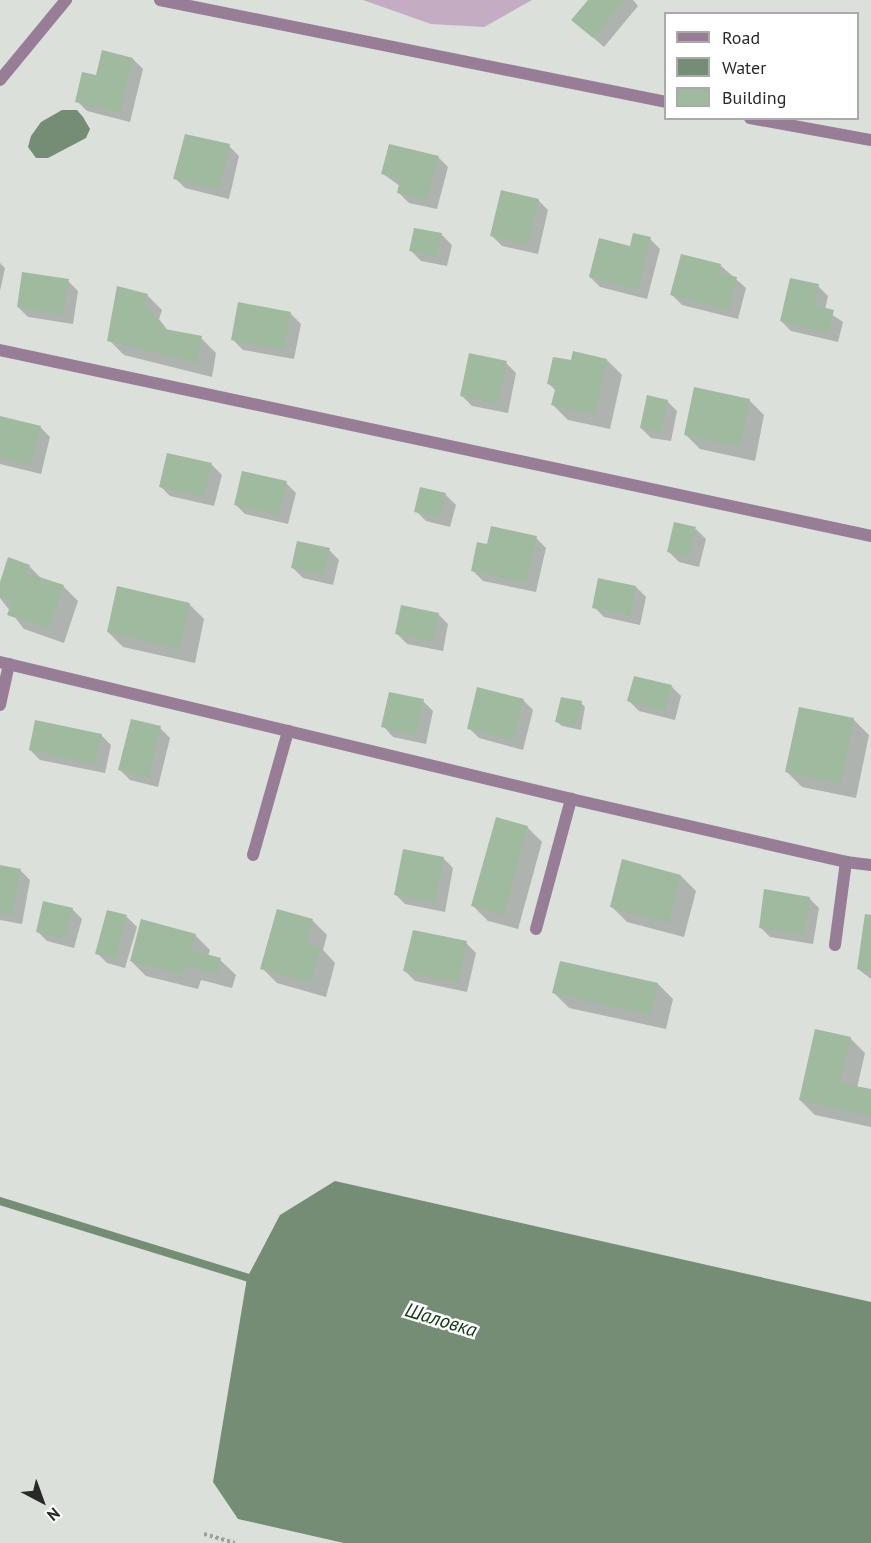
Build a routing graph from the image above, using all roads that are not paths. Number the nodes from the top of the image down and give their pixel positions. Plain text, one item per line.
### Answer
1 (66, 0) edge
2 (160, 0) edge
3 (0, 80) edge
4 (664, 102) edge
5 (761, 120) edge
6 (871, 140) edge
7 (0, 350) edge
8 (871, 536) edge
9 (4, 663) edge
10 (0, 705) edge
11 (288, 731) junction
12 (571, 799) junction
13 (253, 855) dead end
14 (846, 862) junction
15 (871, 865) edge
16 (536, 929) dead end
17 (835, 945) dead end

1 - 3 street
2 - 4 street
5 - 6 street
7 - 8 street
9 - 10 street
9 - 11 street
11 - 12 street
11 - 13 street
12 - 14 street
12 - 16 street
14 - 15 street
14 - 17 street

